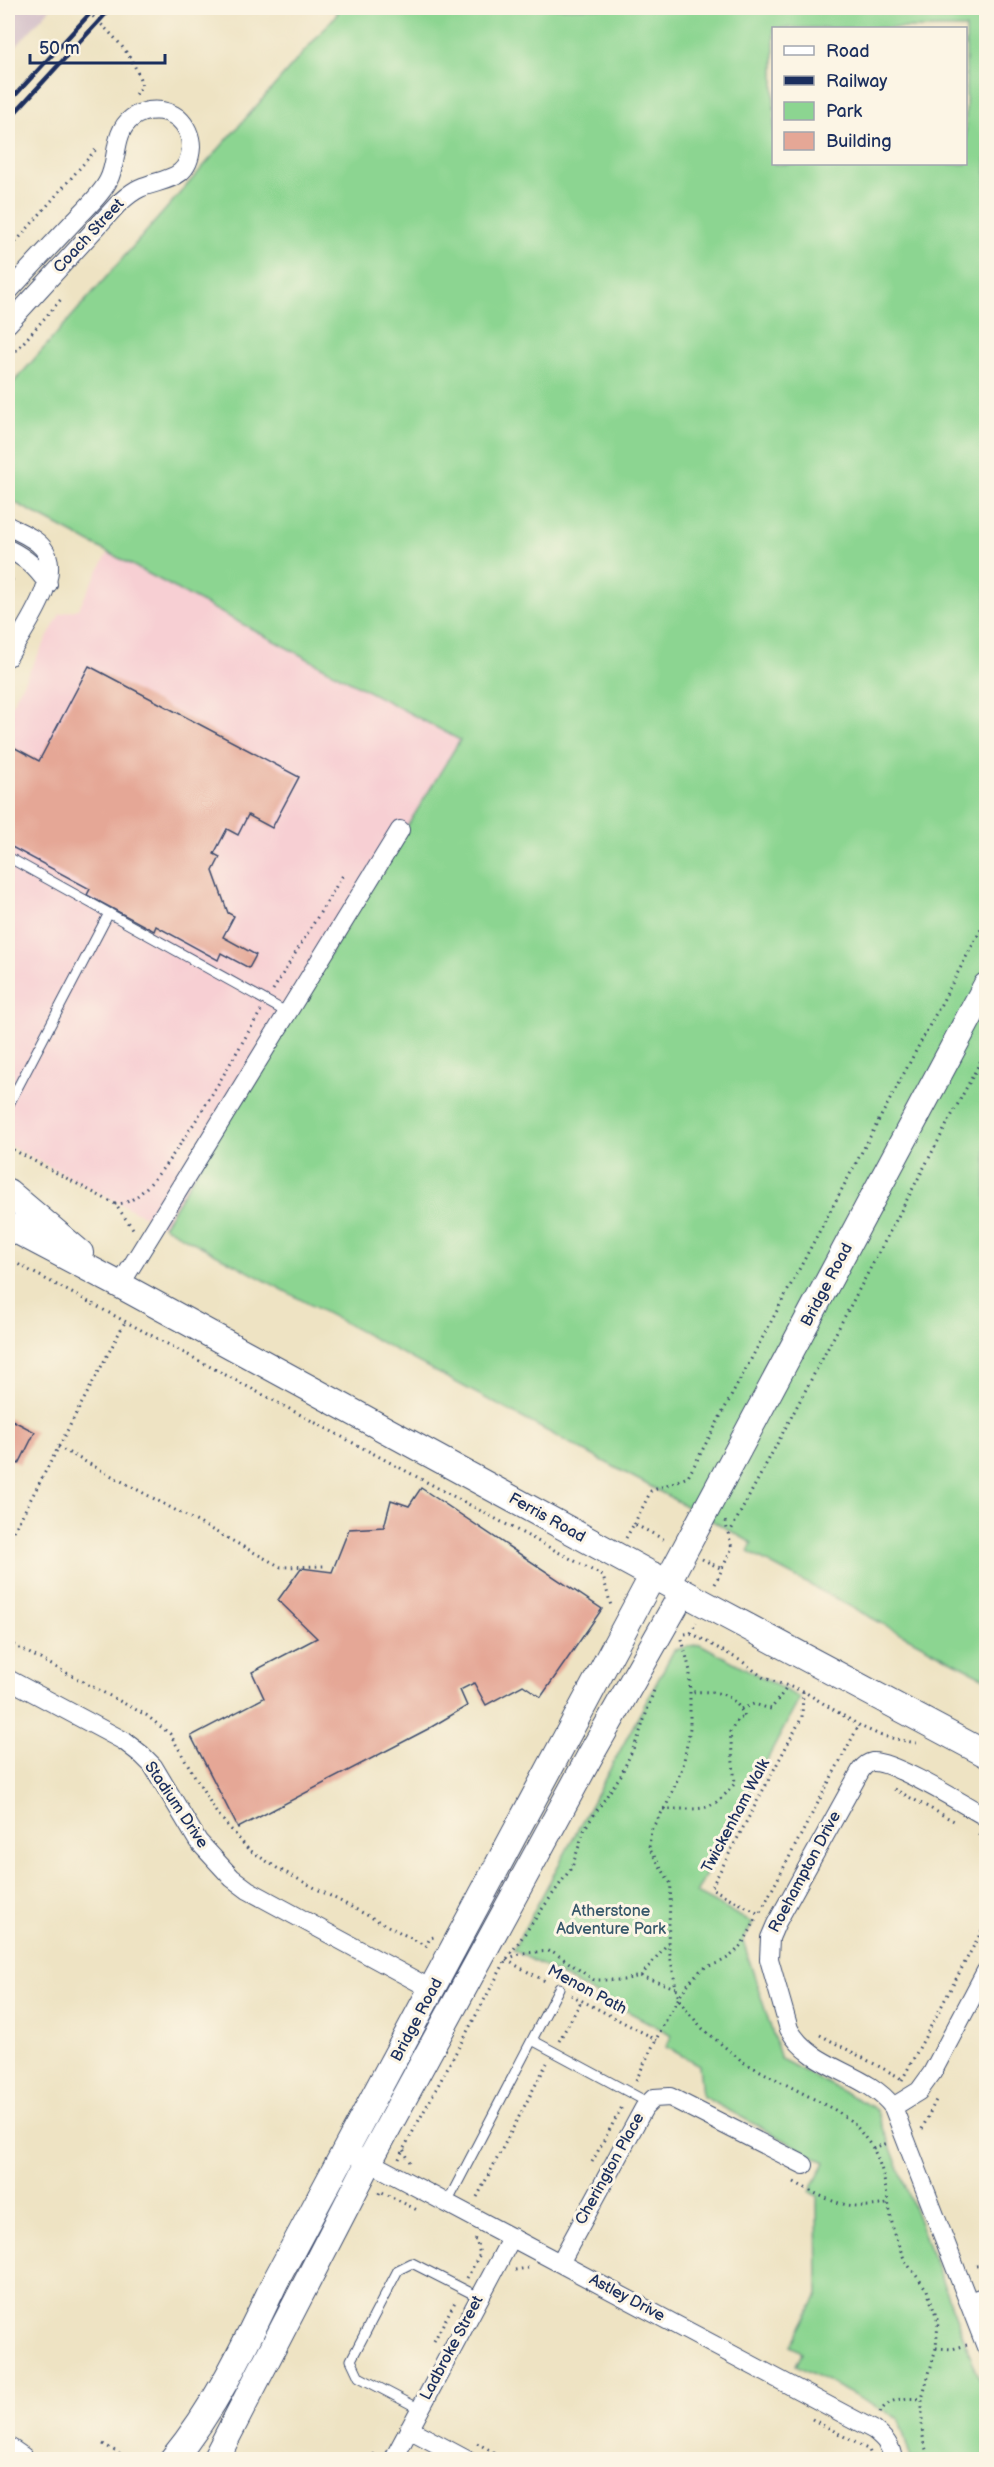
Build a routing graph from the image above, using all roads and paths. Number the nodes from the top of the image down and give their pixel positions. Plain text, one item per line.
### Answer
1 (84, 8) edge
2 (129, 101) dead end
3 (103, 142) dead end
4 (8, 251) edge
5 (8, 292) edge
6 (63, 297) dead end
7 (8, 324) edge
8 (8, 360) edge
9 (8, 526) edge
10 (8, 549) edge
11 (8, 570) edge
12 (48, 584) junction
13 (8, 592) edge
14 (8, 656) edge
15 (400, 830) dead end
16 (8, 857) edge
17 (343, 875) dead end
18 (109, 913) junction
19 (987, 920) edge
20 (987, 986) edge
21 (267, 1001) junction
22 (288, 1013) junction
23 (987, 1051) edge
24 (8, 1107) edge
25 (8, 1146) edge
26 (8, 1192) edge
27 (115, 1204) junction
28 (8, 1226) edge
29 (144, 1245) junction
30 (8, 1259) edge
31 (114, 1282) junction
32 (126, 1322) junction
33 (58, 1447) junction
34 (634, 1524) junction
35 (729, 1535) dead end
36 (8, 1542) edge
37 (685, 1550) junction
38 (325, 1566) dead end
39 (610, 1566) junction
40 (722, 1569) dead end
41 (668, 1583) junction
42 (613, 1613) dead end
43 (691, 1633) dead end
44 (8, 1642) edge
45 (675, 1645) dead end
46 (8, 1679) edge
47 (655, 1686) dead end
48 (788, 1686) junction
49 (803, 1691) junction
50 (690, 1692) junction
51 (741, 1709) junction
52 (858, 1725) junction
53 (920, 1744) dead end
54 (987, 1754) edge
55 (884, 1784) dead end
56 (663, 1809) junction
57 (987, 1816) edge
58 (956, 1822) dead end
59 (976, 1833) dead end
60 (987, 1839) edge
61 (759, 1914) junction
62 (987, 1923) edge
63 (776, 1924) junction
64 (440, 1935) dead end
65 (668, 1943) junction
66 (506, 1960) junction
67 (987, 1971) edge
68 (640, 1976) junction
69 (559, 1988) junction
70 (676, 1988) junction
71 (433, 1990) junction
72 (679, 1999) junction
73 (582, 2000) junction
74 (816, 2033) dead end
75 (532, 2040) junction
76 (657, 2040) junction
77 (554, 2051) junction
78 (629, 2092) junction
79 (901, 2095) junction
80 (649, 2103) junction
81 (924, 2135) dead end
82 (404, 2149) dead end
83 (347, 2150) junction
84 (369, 2162) junction
85 (804, 2165) joint
86 (477, 2197) dead end
87 (447, 2203) junction
88 (887, 2203) junction
89 (512, 2237) junction
90 (560, 2263) junction
91 (987, 2265) edge
92 (976, 2268) dead end
93 (987, 2296) edge
94 (480, 2297) junction
95 (969, 2302) junction
96 (985, 2344) edge
97 (936, 2348) junction
98 (922, 2399) junction
99 (420, 2409) junction
100 (409, 2429) junction
101 (874, 2430) junction
102 (103, 2444) dead end
103 (863, 2447) dead end
104 (8, 2451) edge
105 (122, 2454) junction
106 (21, 2460) edge
107 (119, 2460) edge
108 (131, 2460) edge
109 (172, 2460) edge
110 (215, 2460) edge
111 (393, 2460) edge
112 (467, 2460) edge
113 (893, 2460) edge
114 (930, 2460) edge

1 - 2 path
3 - 4 path
5 - 7 street, Coach Street
6 - 8 path
9 - 12 street
10 - 12 street
11 - 13 path
12 - 14 street
15 - 22 street
16 - 18 lane
17 - 21 path
18 - 21 lane
18 - 24 lane
19 - 34 path
20 - 37 street, Bridge Road
21 - 22 lane
21 - 27 path
22 - 29 street
23 - 35 path
25 - 27 path
26 - 31 street, Ferris Road
27 - 29 path
28 - 31 street, Ferris Road
29 - 31 street
30 - 32 path
31 - 39 street, Ferris Road
32 - 33 path
32 - 39 path
33 - 36 path
33 - 38 path
34 - 37 path
34 - 39 path
37 - 40 path
37 - 41 street, Bridge Road
39 - 41 street, Ferris Road
39 - 42 path
41 - 54 street, Ferris Road
41 - 71 street, Bridge Road
41 - 84 street, Bridge Road
43 - 48 path
44 - 64 path
45 - 50 path
46 - 71 street, Stadium Drive
47 - 66 path
48 - 49 path
48 - 51 path
49 - 52 path
49 - 61 path, Twickenham Walk
50 - 51 path
50 - 56 path
51 - 56 path
52 - 53 path
52 - 61 path
55 - 58 path
56 - 65 path
57 - 63 street, Roehampton Drive
59 - 60 path
61 - 63 path
61 - 72 path
62 - 79 path
63 - 79 street, Roehampton Drive
65 - 68 path
65 - 70 path
66 - 68 path
66 - 69 path, Menon Path
66 - 82 path
67 - 79 street
68 - 70 path
69 - 73 path, Menon Path
69 - 75 lane
70 - 72 path
71 - 83 street, Bridge Road
72 - 76 path
72 - 88 path
73 - 76 path, Menon Path
73 - 77 path
74 - 79 path
75 - 77 lane
75 - 87 lane
76 - 78 path
77 - 78 lane
77 - 86 path
78 - 80 lane
79 - 81 path
79 - 95 street, Roehampton Drive
80 - 85 street, Cherington Place
80 - 90 street, Cherington Place
83 - 84 street, Astley Drive
83 - 109 street, Bridge Road
84 - 87 street, Astley Drive
84 - 110 street, Bridge Road
85 - 88 path
87 - 89 street, Astley Drive
88 - 97 path
89 - 90 street, Astley Drive
89 - 94 street, Ladbroke Street
90 - 101 street, Astley Drive
91 - 92 path
93 - 95 street
94 - 99 street, Ladbroke Street
94 - 99 lane
95 - 96 street, Roehampton Drive
96 - 97 path
97 - 98 path
98 - 101 path
98 - 114 path
99 - 100 street, Ladbroke Street
100 - 111 street, Ladbroke Street
100 - 112 street
101 - 103 path
101 - 113 street, Astley Drive
102 - 105 path
104 - 106 street
105 - 107 path
105 - 108 path

